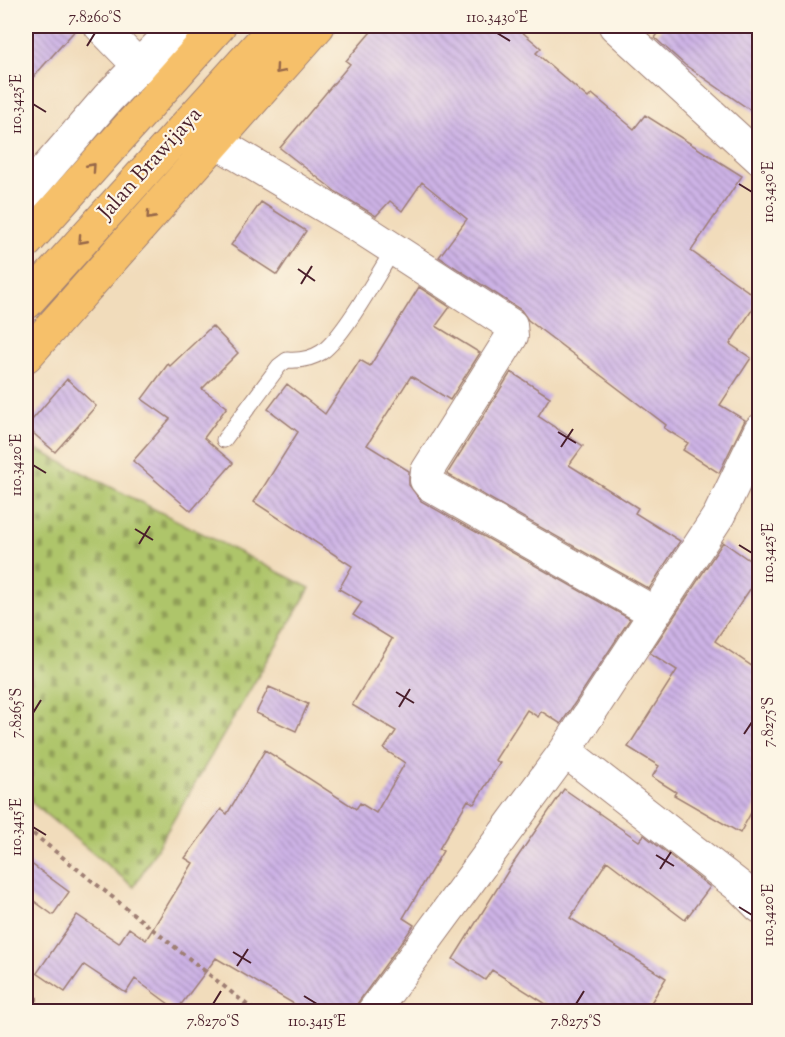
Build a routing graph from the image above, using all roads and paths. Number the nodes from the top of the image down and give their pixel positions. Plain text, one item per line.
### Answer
1 (100, 26) edge
2 (178, 26) edge
3 (219, 26) edge
4 (276, 26) edge
5 (318, 26) edge
6 (615, 26) edge
7 (140, 67) junction
8 (216, 142) junction
9 (759, 159) edge
10 (26, 193) edge
11 (26, 242) edge
12 (394, 249) junction
13 (26, 303) edge
14 (26, 356) edge
15 (759, 430) edge
16 (224, 440) dead end
17 (655, 613) junction
18 (566, 751) junction
19 (26, 828) edge
20 (759, 907) edge
21 (26, 983) edge
22 (32, 1011) edge
23 (256, 1011) edge
24 (373, 1011) edge

1 - 7 street
2 - 7 street
11 -> 3 highway, Jalan Brawijaya
4 -> 13 highway, Jalan Brawijaya
5 -> 8 highway
6 - 9 street
7 - 10 street
8 - 12 street
8 -> 14 highway
12 - 16 lane
12 - 17 street
15 - 17 street
17 - 18 street
18 - 20 street
18 - 24 street
19 - 23 path
21 - 22 path

